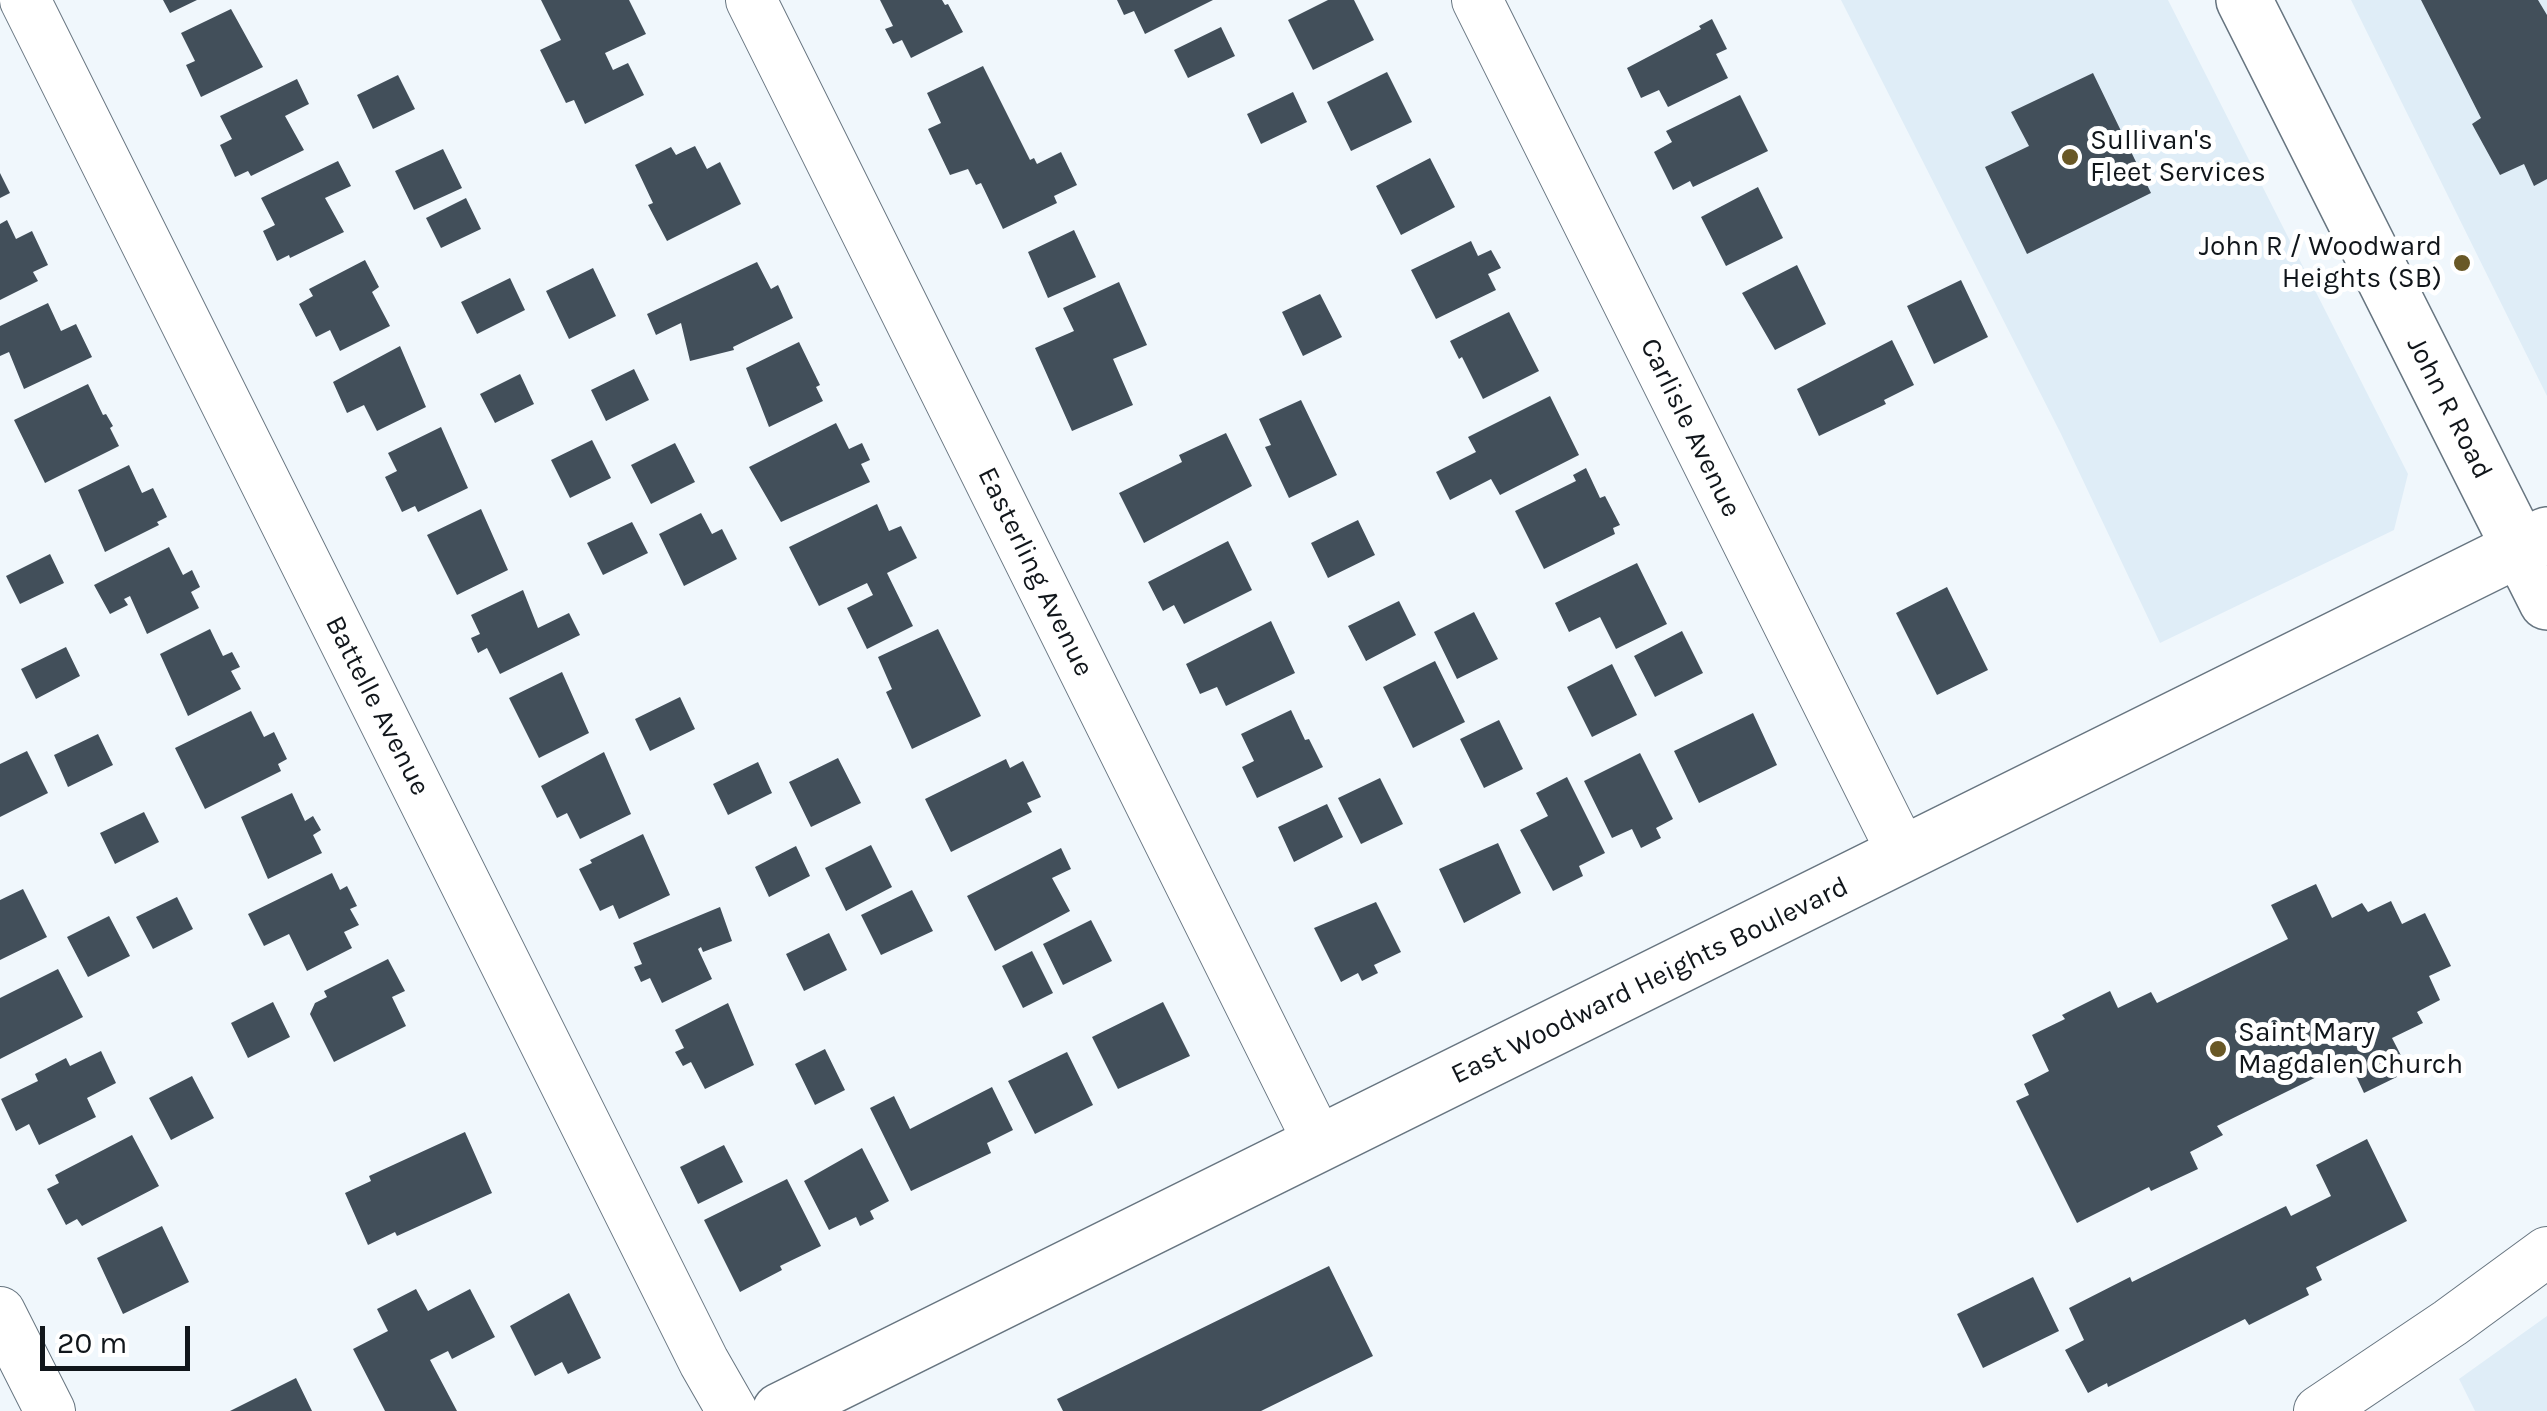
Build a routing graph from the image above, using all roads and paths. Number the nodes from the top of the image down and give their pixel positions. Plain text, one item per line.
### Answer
1 (24, 0) edge
2 (751, 0) edge
3 (1476, 0) edge
4 (2244, 0) edge
5 (2533, 542) edge
6 (2547, 602) edge
7 (1904, 856) junction
8 (1319, 1143) junction
9 (2547, 1252) edge
10 (0, 1312) edge
11 (50, 1411) edge
12 (732, 1411) edge
13 (780, 1411) edge
14 (2319, 1411) edge

1 - 12 street, Battelle Avenue
2 - 8 street, Easterling Avenue
3 - 7 street, Carlisle Avenue
4 - 5 street, John R Road
5 - 6 street, John R Road
5 - 7 street, East Woodward Heights Boulevard
7 - 8 street, East Woodward Heights Boulevard
8 - 13 street, East Woodward Heights Boulevard
9 - 14 street
10 - 11 street

